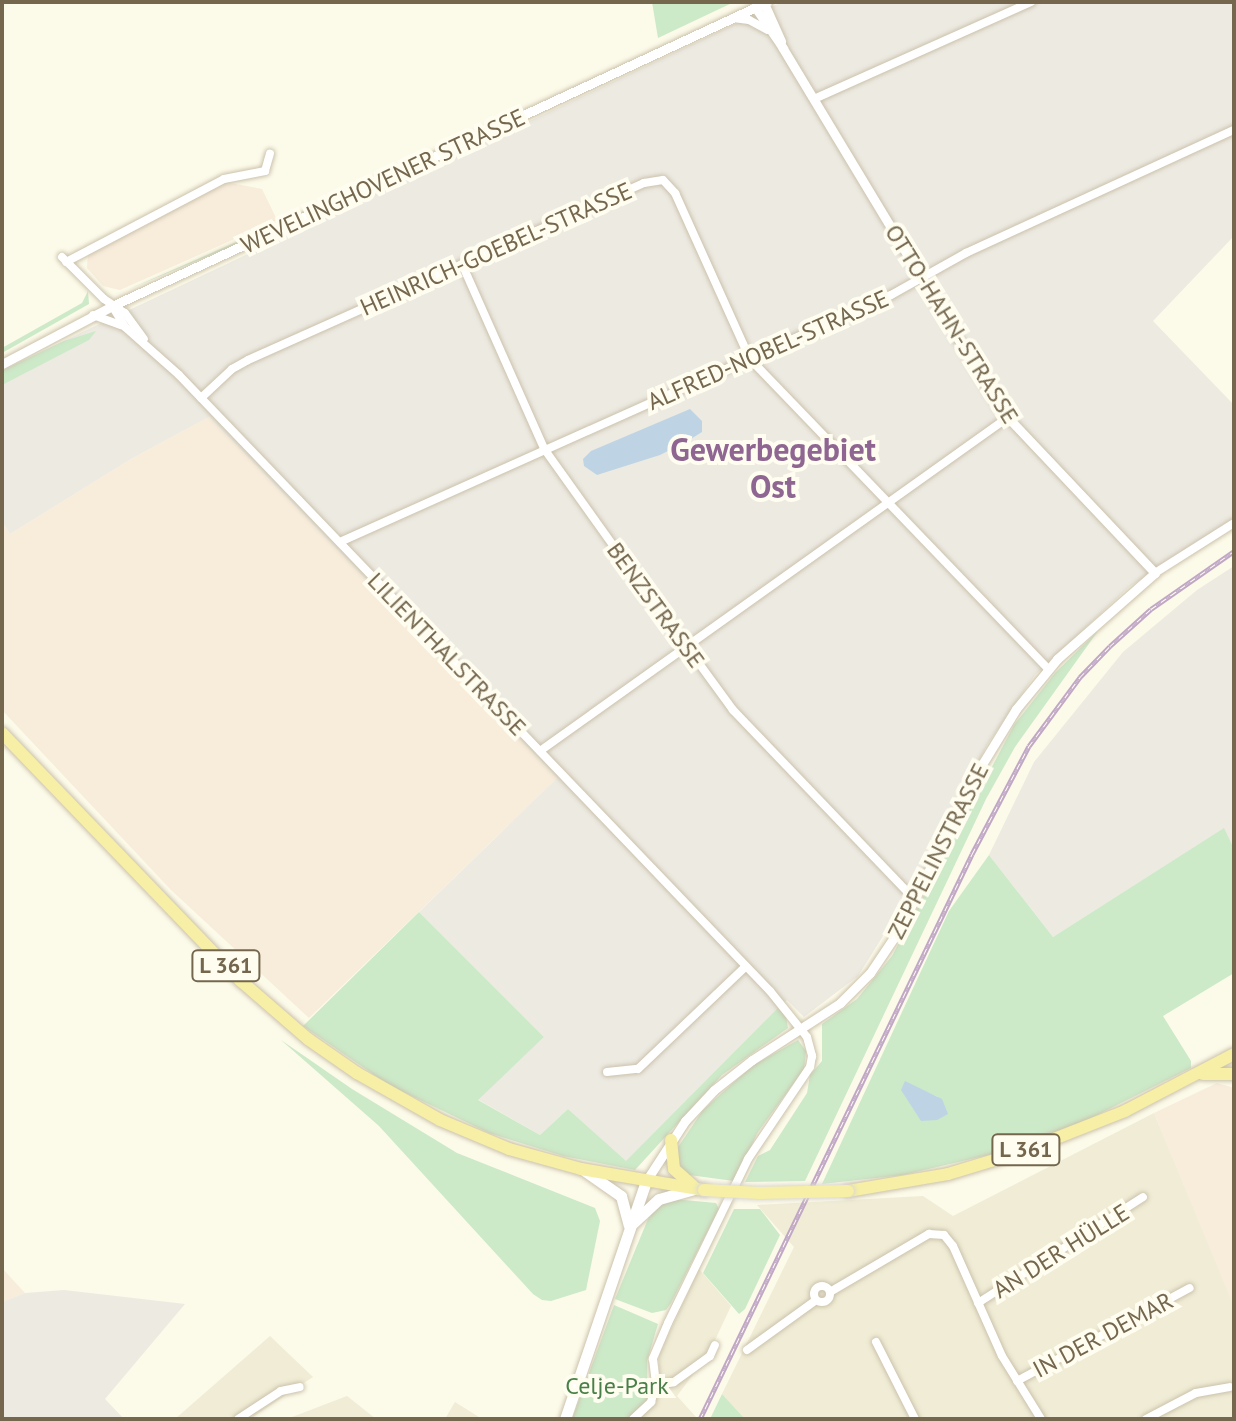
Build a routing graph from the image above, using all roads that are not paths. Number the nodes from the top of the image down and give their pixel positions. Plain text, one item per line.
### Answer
1 (1028, 3) edge
2 (759, 4) edge
3 (732, 18) junction
4 (768, 30) junction
5 (783, 48) junction
6 (814, 99) junction
7 (1234, 130) edge
8 (270, 154) dead end
9 (462, 264) junction
10 (922, 281) junction
11 (112, 306) junction
12 (93, 315) junction
13 (125, 327) junction
14 (146, 344) junction
15 (750, 359) junction
16 (2, 364) edge
17 (201, 398) junction
18 (1007, 418) junction
19 (545, 450) junction
20 (887, 502) junction
21 (1234, 523) edge
22 (340, 542) junction
23 (1155, 573) junction
24 (685, 646) junction
25 (1048, 669) junction
26 (2, 733) edge
27 (540, 751) junction
28 (915, 900) junction
29 (746, 966) junction
30 (802, 1029) junction
31 (1234, 1054) edge
32 (607, 1072) dead end
33 (1234, 1074) edge
34 (1196, 1075) junction
35 (671, 1140) junction
36 (581, 1169) junction
37 (646, 1181) junction
38 (700, 1189) junction
39 (1143, 1197) dead end
40 (629, 1226) junction
41 (1190, 1288) dead end
42 (978, 1303) junction
43 (876, 1342) dead end
44 (715, 1345) dead end
45 (747, 1350) dead end
46 (1017, 1381) junction
47 (656, 1385) junction
48 (300, 1387) dead end
49 (1229, 1387) dead end
50 (238, 1419) edge
51 (565, 1419) edge
52 (633, 1419) edge
53 (915, 1419) edge
54 (1041, 1419) edge
55 (1146, 1419) edge

1 - 6 street
2 - 3 street, WEVELINGHOVENER STRASSE
2 - 4 street, OTTO-HAHN-STRASSE
2 - 5 street, OTTO-HAHN-STRASSE
3 - 4 street
3 - 11 street, WEVELINGHOVENER STRASSE
4 - 5 street, OTTO-HAHN-STRASSE
5 - 6 street, OTTO-HAHN-STRASSE
6 - 10 street, OTTO-HAHN-STRASSE
7 - 10 street, ALFRED-NOBEL-STRASSE
8 - 11 street, LILIENTHALSTRASSE
9 - 15 street, HEINRICH-GOEBEL-STRASSE
9 - 17 street, HEINRICH-GOEBEL-STRASSE
9 - 19 street, BENZSTRASSE
10 - 15 street, ALFRED-NOBEL-STRASSE
10 - 18 street, OTTO-HAHN-STRASSE
11 - 12 street, WEVELINGHOVENER STRASSE
11 - 13 street, LILIENTHALSTRASSE
11 - 14 street, LILIENTHALSTRASSE
12 - 13 street, LILIENTHALSTRASSE
12 - 16 street, WEVELINGHOVENER STRASSE
13 - 14 street, LILIENTHALSTRASSE
14 - 17 street, LILIENTHALSTRASSE
15 - 19 street, ALFRED-NOBEL-STRASSE
15 - 20 street
17 - 22 street, LILIENTHALSTRASSE
18 - 20 street
18 - 23 street, OTTO-HAHN-STRASSE
19 - 22 street, ALFRED-NOBEL-STRASSE
19 - 24 street, BENZSTRASSE
20 - 24 street
20 - 25 street
21 - 23 street, ZEPPELINSTRASSE
22 - 27 street, LILIENTHALSTRASSE
23 - 25 street, ZEPPELINSTRASSE
24 - 27 street
24 - 28 street, BENZSTRASSE
25 - 28 street, ZEPPELINSTRASSE
26 - 36 main road, L 361
27 - 29 street, LILIENTHALSTRASSE
28 - 30 street, ZEPPELINSTRASSE
29 - 30 street, LILIENTHALSTRASSE
29 - 32 street
30 - 35 street, ZEPPELINSTRASSE
30 - 47 street
31 - 34 main road, L 361
33 - 34 main road
34 - 38 main road, L 361, bridge
35 - 37 street, ZEPPELINSTRASSE
35 - 38 main road
36 - 37 main road, L 361
36 - 40 main road
37 - 38 main road, L 361
37 - 40 main road
38 - 40 main road
39 - 42 street, AN DER HÜLLE
40 - 51 main road
41 - 46 street, IN DER DEMAR
42 - 45 street
42 - 46 street
43 - 53 street
44 - 47 street
46 - 54 street
47 - 52 street
48 - 50 street
49 - 55 street

